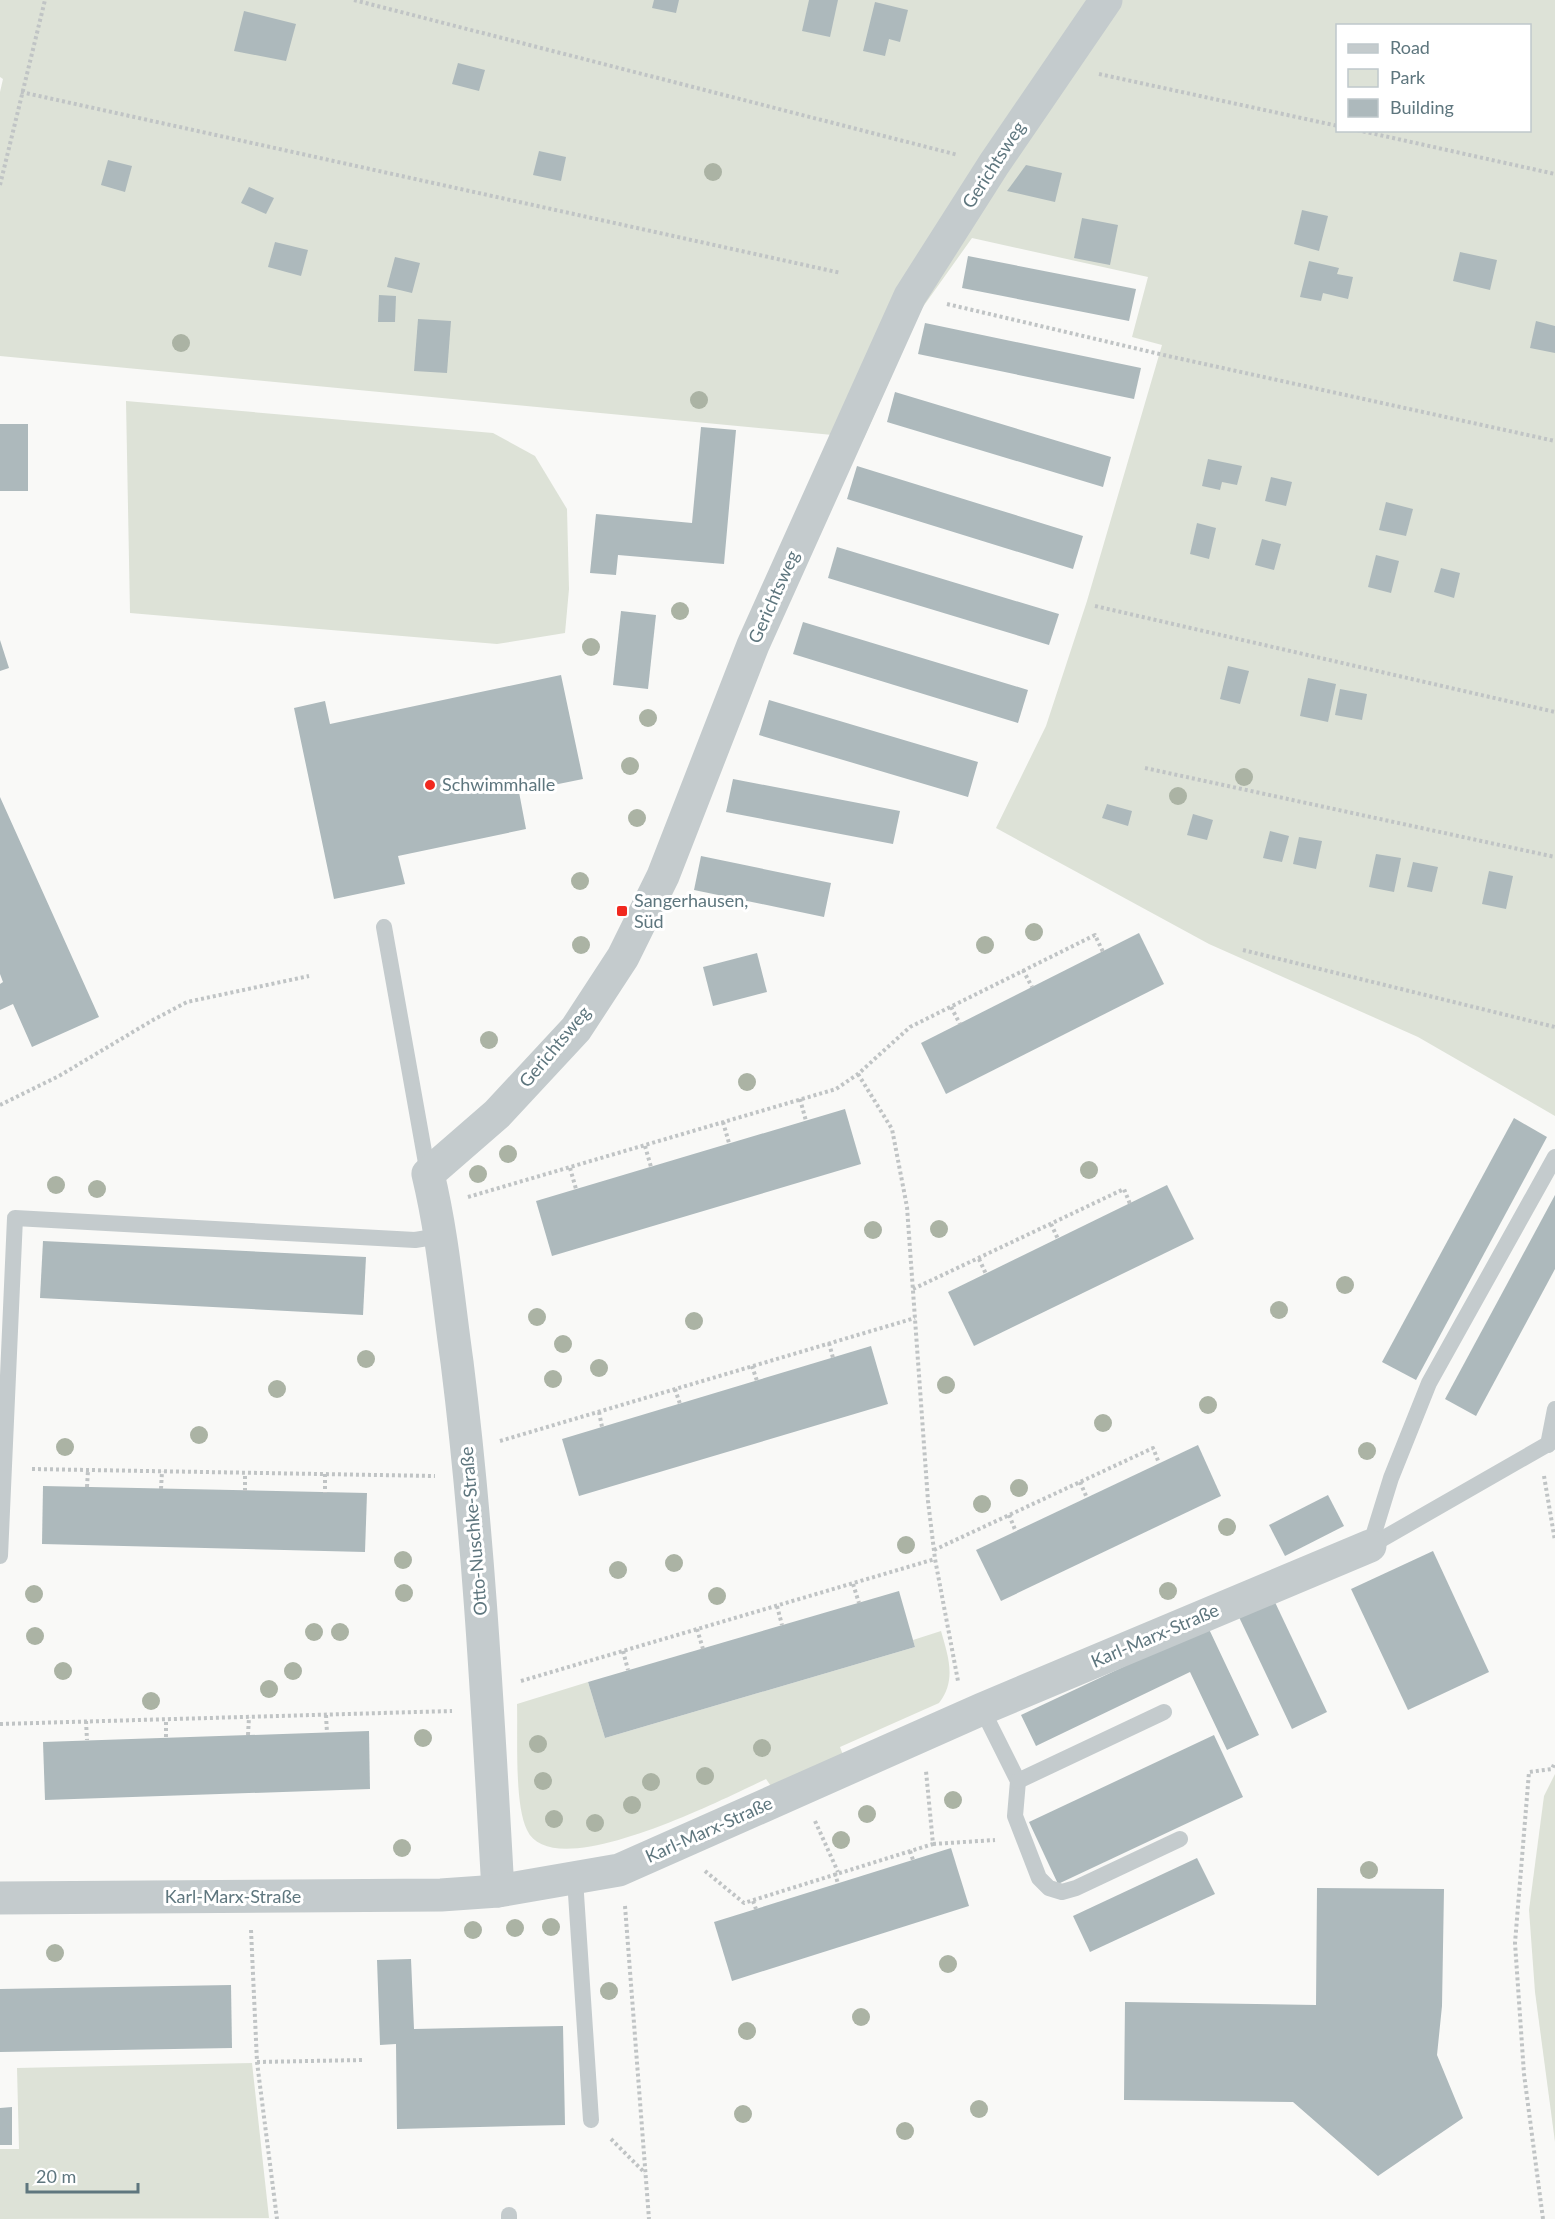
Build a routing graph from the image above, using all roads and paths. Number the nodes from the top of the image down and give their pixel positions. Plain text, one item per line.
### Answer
1 (45, 0) edge
2 (354, 0) edge
3 (1106, 0) edge
4 (1061, 65) junction
5 (21, 92) junction
6 (1336, 126) edge
7 (1366, 132) edge
8 (994, 164) junction
9 (1555, 174) edge
10 (0, 185) edge
11 (841, 273) dead end
12 (910, 296) junction
13 (1555, 441) edge
14 (1095, 606) dead end
15 (1555, 712) edge
16 (1145, 768) dead end
17 (1555, 857) edge
18 (384, 927) dead end
19 (1243, 950) dead end
20 (1103, 952) dead end
21 (1023, 970) junction
22 (309, 976) dead end
23 (1032, 987) dead end
24 (951, 1007) junction
25 (960, 1024) dead end
26 (1555, 1027) edge
27 (858, 1074) junction
28 (800, 1099) junction
29 (0, 1105) edge
30 (806, 1121) dead end
31 (723, 1122) junction
32 (729, 1143) dead end
33 (645, 1146) junction
34 (1555, 1157) edge
35 (651, 1167) dead end
36 (570, 1168) junction
37 (428, 1174) junction
38 (576, 1189) dead end
39 (1130, 1204) dead end
40 (438, 1221) junction
41 (1052, 1224) junction
42 (1058, 1239) dead end
43 (978, 1258) junction
44 (986, 1274) dead end
45 (913, 1289) junction
46 (915, 1317) junction
47 (829, 1343) junction
48 (833, 1358) dead end
49 (752, 1366) junction
50 (757, 1381) dead end
51 (675, 1389) junction
52 (680, 1404) dead end
53 (1555, 1409) edge
54 (599, 1412) junction
55 (602, 1427) dead end
56 (1549, 1443) edge
57 (1160, 1463) dead end
58 (469, 1464) junction
59 (4, 1468) junction
60 (88, 1470) junction
61 (162, 1471) junction
62 (245, 1473) junction
63 (325, 1474) junction
64 (1080, 1482) junction
65 (87, 1487) dead end
66 (161, 1489) dead end
67 (245, 1491) dead end
68 (326, 1493) dead end
69 (1087, 1498) dead end
70 (1009, 1515) junction
71 (1016, 1532) dead end
72 (1555, 1541) edge
73 (1370, 1546) junction
74 (934, 1550) junction
75 (0, 1556) edge
76 (935, 1560) junction
77 (853, 1584) junction
78 (859, 1603) dead end
79 (777, 1606) junction
80 (782, 1625) dead end
81 (697, 1629) junction
82 (703, 1648) dead end
83 (623, 1651) junction
84 (628, 1671) dead end
85 (486, 1701) junction
86 (1164, 1712) dead end
87 (973, 1713) junction
88 (326, 1714) junction
89 (249, 1717) junction
90 (166, 1719) junction
91 (86, 1721) junction
92 (0, 1724) edge
93 (327, 1733) dead end
94 (248, 1735) dead end
95 (923, 1736) junction
96 (166, 1737) dead end
97 (87, 1740) dead end
98 (1555, 1762) edge
99 (1018, 1781) junction
100 (801, 1789) junction
101 (1021, 1831) junction
102 (1180, 1839) dead end
103 (933, 1844) junction
104 (675, 1845) junction
105 (910, 1851) junction
106 (913, 1860) dead end
107 (836, 1873) junction
108 (575, 1879) junction
109 (838, 1884) dead end
110 (498, 1891) junction
111 (624, 1894) dead end
112 (0, 1898) edge
113 (753, 1900) junction
114 (756, 1909) dead end
115 (250, 1921) dead end
116 (363, 2060) dead end
117 (258, 2062) junction
118 (591, 2120) joint
119 (645, 2173) junction
120 (277, 2219) edge
121 (649, 2219) edge
122 (1544, 2219) edge

1 - 5 path
2 - 8 path
3 - 4 street, Gerichtsweg
4 - 6 path
4 - 8 street, Gerichtsweg
5 - 10 path
5 - 11 path
7 - 9 path
8 - 12 street, Gerichtsweg
12 - 13 path
12 - 37 street, Gerichtsweg
14 - 15 path
16 - 17 path
18 - 37 lane
19 - 26 path
20 - 21 path
21 - 23 path
21 - 24 path
22 - 29 path
24 - 25 path
24 - 27 path
27 - 28 path
27 - 45 path
28 - 30 path
28 - 31 path
31 - 32 path
31 - 33 path
33 - 35 path
33 - 36 path
34 - 73 lane
36 - 38 path
36 - 40 path
37 - 40 street, Otto-Nuschke-Straße
39 - 41 path
40 - 58 street, Otto-Nuschke-Straße
40 - 59 lane
41 - 42 path
41 - 43 path
43 - 44 path
43 - 45 path
45 - 46 path
46 - 47 path
46 - 74 path
47 - 48 path
47 - 49 path
49 - 50 path
49 - 51 path
51 - 52 path
51 - 54 path
53 - 56 lane
54 - 55 path
54 - 58 path
56 - 72 path
56 - 73 lane
57 - 64 path
58 - 63 path
58 - 85 street, Otto-Nuschke-Straße
59 - 60 path
59 - 75 lane
60 - 61 path
60 - 65 path
61 - 62 path
61 - 66 path
62 - 63 path
62 - 67 path
63 - 68 path
64 - 69 path
64 - 70 path
70 - 71 path
70 - 74 path
73 - 87 street, Karl-Marx-Straße
74 - 76 path
76 - 77 path
76 - 87 path
77 - 78 path
77 - 79 path
79 - 80 path
79 - 81 path
81 - 82 path
81 - 83 path
83 - 84 path
83 - 85 path
85 - 88 path
85 - 110 street, Otto-Nuschke-Straße
86 - 99 lane
87 - 95 street, Karl-Marx-Straße
87 - 99 lane
88 - 89 path
88 - 93 path
89 - 90 path
89 - 94 path
90 - 91 path
90 - 96 path
91 - 92 path
91 - 97 path
95 - 100 street, Karl-Marx-Straße
95 - 103 path
98 - 122 path
99 - 101 lane
100 - 104 street, Karl-Marx-Straße
100 - 107 path
101 - 102 lane
101 - 103 path
103 - 105 path
104 - 108 street, Karl-Marx-Straße
104 - 113 path
105 - 106 path
105 - 107 path
107 - 109 path
107 - 113 path
108 - 110 street, Karl-Marx-Straße
108 - 118 lane
110 - 112 street, Karl-Marx-Straße
111 - 119 path
113 - 114 path
115 - 117 path
116 - 117 path
117 - 120 path
118 - 119 path
119 - 121 path

